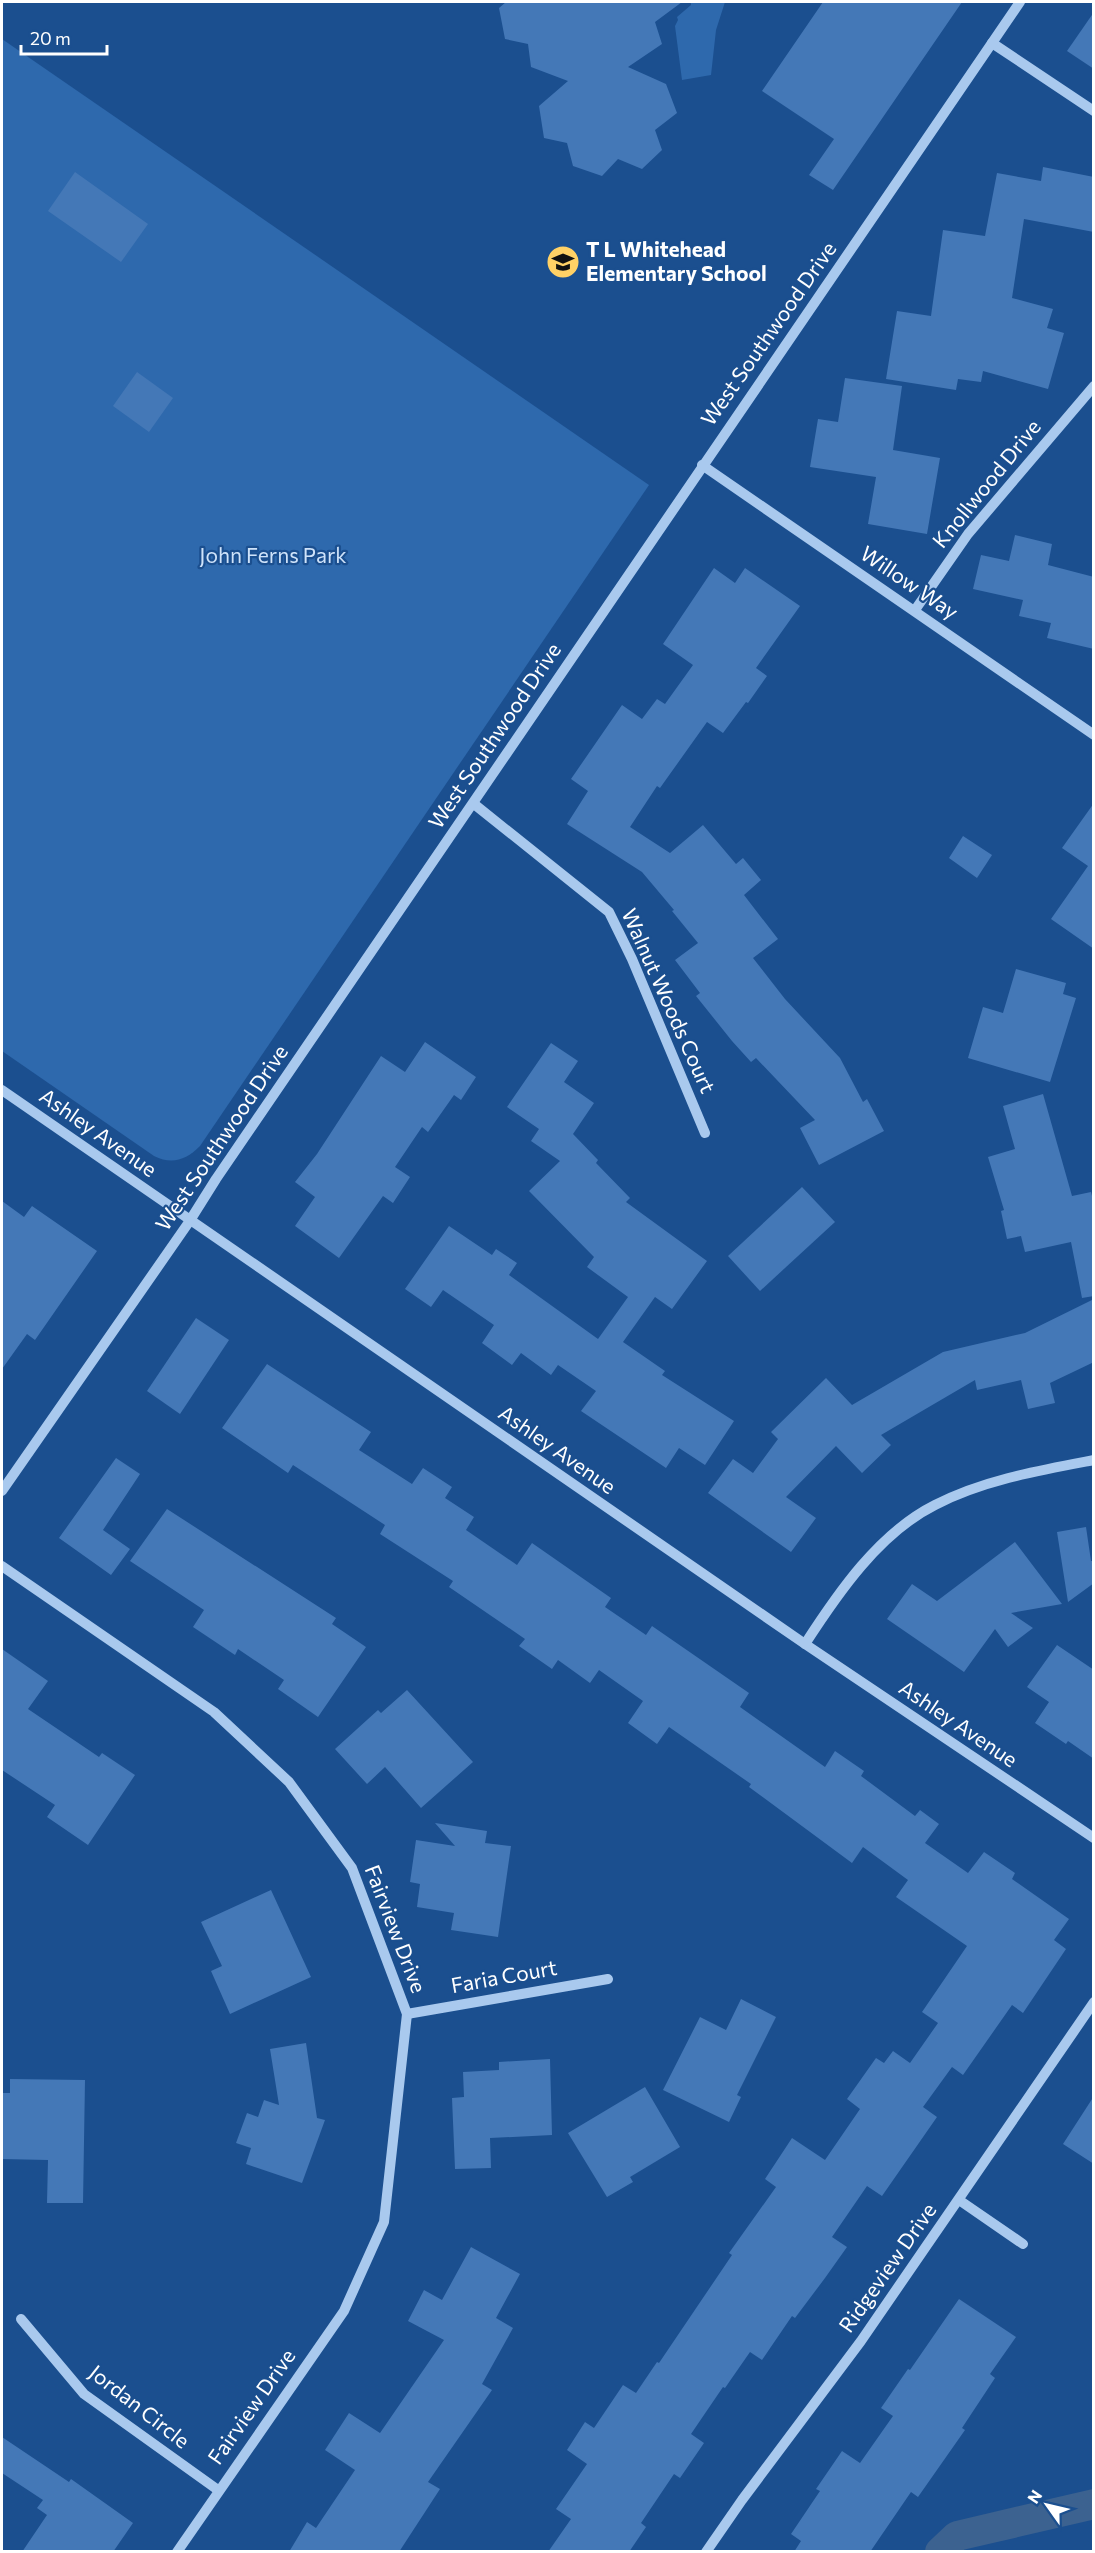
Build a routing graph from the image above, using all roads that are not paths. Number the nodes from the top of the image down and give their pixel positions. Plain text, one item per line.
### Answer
1 (1020, 2) edge
2 (992, 43) junction
3 (1094, 111) edge
4 (1094, 386) edge
5 (702, 465) junction
6 (915, 610) junction
7 (1094, 735) edge
8 (474, 804) junction
9 (2, 1090) edge
10 (705, 1133) dead end
11 (189, 1221) junction
12 (1094, 1460) edge
13 (2, 1491) edge
14 (2, 1566) edge
15 (805, 1644) junction
16 (1094, 1838) edge
17 (608, 1979) dead end
18 (1094, 2002) edge
19 (407, 2014) junction
20 (959, 2200) junction
21 (1023, 2244) dead end
22 (21, 2319) dead end
23 (218, 2490) junction
24 (177, 2552) edge
25 (706, 2552) edge

1 - 2 street, West Southwood Drive
2 - 3 street
2 - 5 street, West Southwood Drive
4 - 6 street, Knollwood Drive
5 - 6 street, Willow Way
5 - 8 street, West Southwood Drive
6 - 7 street, Willow Way
8 - 10 street, Walnut Woods Court
8 - 11 street, West Southwood Drive
9 - 11 street, Ashley Avenue
11 - 13 street, West Southwood Drive
11 - 15 street, Ashley Avenue
12 - 15 street
14 - 19 street, Fairview Drive
15 - 16 street, Ashley Avenue
17 - 19 street, Faria Court
18 - 20 street, Ridgeview Drive
19 - 23 street, Fairview Drive
20 - 21 street
20 - 25 street, Ridgeview Drive
22 - 23 street, Jordan Circle
23 - 24 street, Fairview Drive

